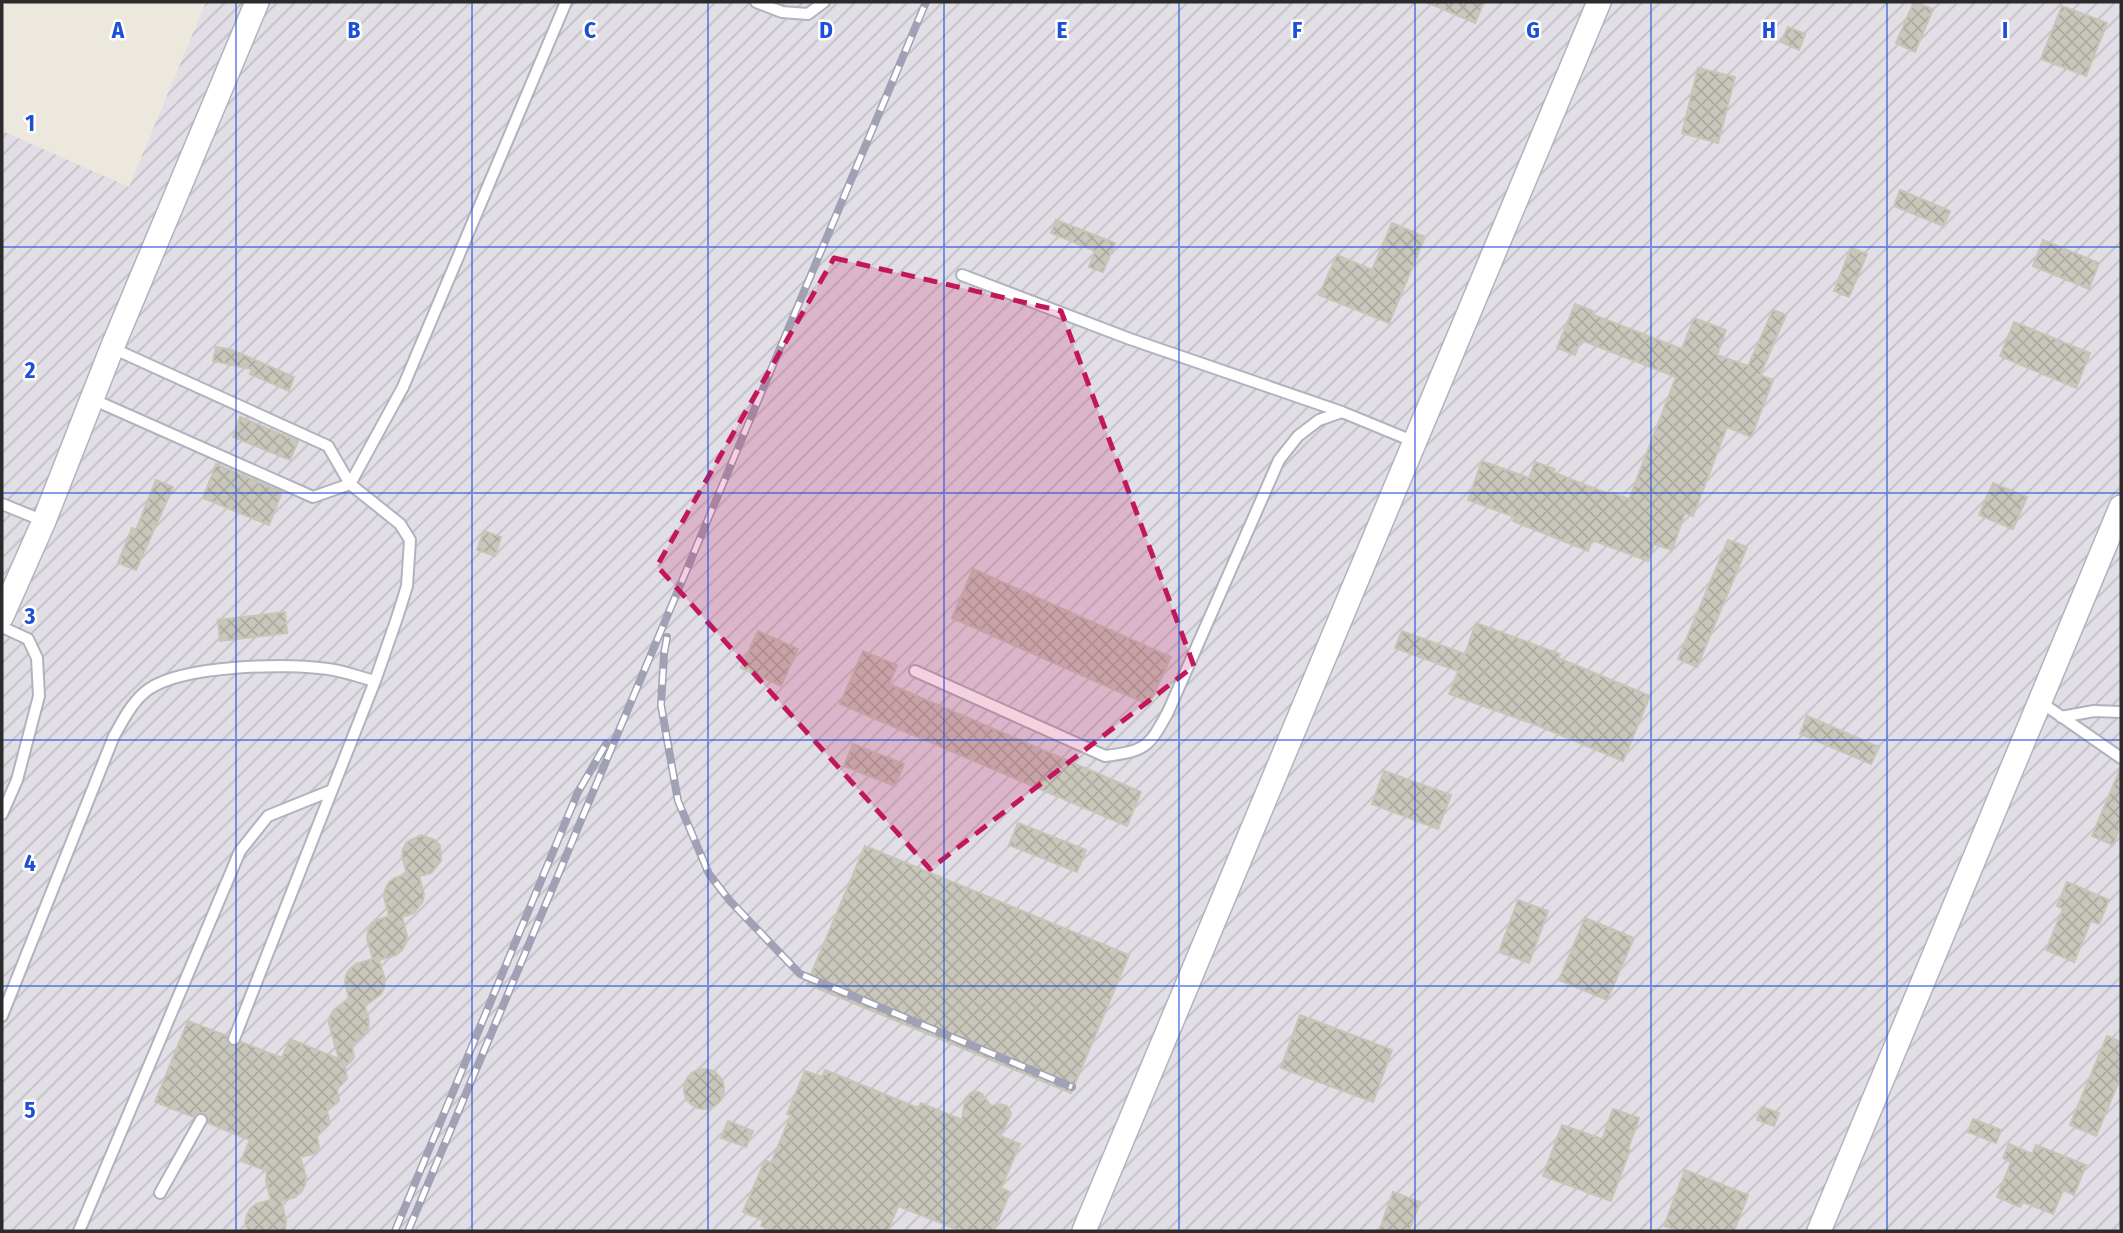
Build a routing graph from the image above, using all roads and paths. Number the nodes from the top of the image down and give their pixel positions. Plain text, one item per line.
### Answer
1 (257, 2) edge
2 (566, 2) edge
3 (757, 2) edge
4 (824, 2) edge
5 (1599, 2) edge
6 (962, 275) dead end
7 (113, 348) junction
8 (92, 399) junction
9 (1342, 412) junction
10 (1415, 442) junction
11 (350, 484) junction
12 (2, 504) edge
13 (2121, 507) edge
14 (44, 520) junction
15 (2, 615) edge
16 (915, 671) dead end
17 (375, 681) junction
18 (2039, 701) junction
19 (2121, 712) edge
20 (2061, 717) junction
21 (2121, 758) edge
22 (330, 791) junction
23 (2, 814) edge
24 (2, 1016) edge
25 (234, 1040) dead end
26 (201, 1120) dead end
27 (160, 1193) dead end
28 (79, 1231) edge
29 (1084, 1231) edge
30 (1819, 1231) edge

1 - 7 street
2 - 11 lane
3 - 4 lane
5 - 10 street
6 - 9 lane
7 - 8 street
7 - 11 lane
8 - 11 lane
8 - 14 street
9 - 10 lane
9 - 16 lane
10 - 29 street
11 - 17 lane
12 - 14 lane
13 - 18 street
14 - 15 street
15 - 23 lane
17 - 22 lane
17 - 24 lane
18 - 20 lane
18 - 30 street
19 - 20 lane
20 - 21 lane
22 - 25 lane
22 - 28 lane
26 - 27 lane

